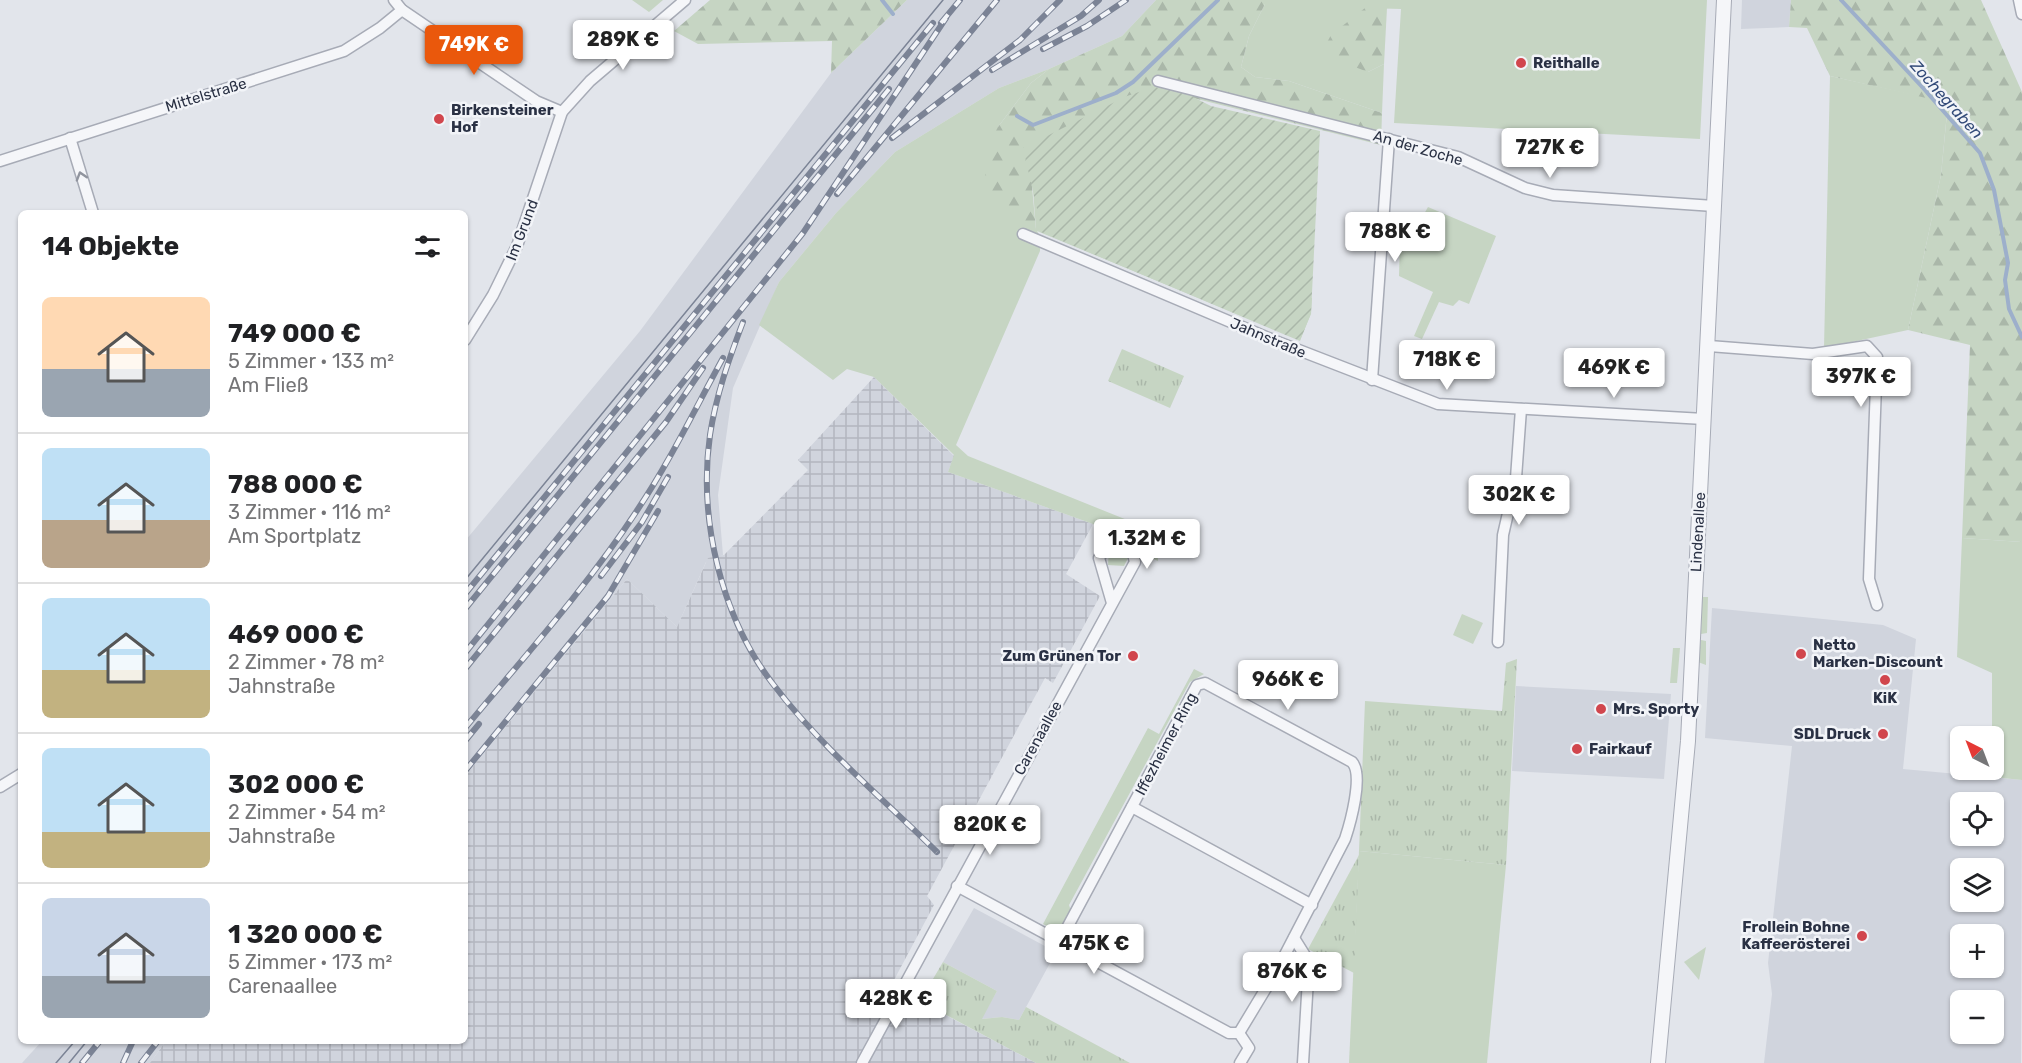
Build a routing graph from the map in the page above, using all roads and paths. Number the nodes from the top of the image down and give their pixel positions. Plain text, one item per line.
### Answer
1 (394, 0) edge
2 (685, 0) edge
3 (1724, 0) edge
4 (2019, 0) edge
5 (402, 10) junction
6 (2022, 14) edge
7 (1158, 81) dead end
8 (562, 112) junction
9 (70, 138) junction
10 (1389, 139) junction
11 (0, 161) edge
12 (1714, 206) junction
13 (92, 210) edge
14 (1023, 234) dead end
15 (468, 335) edge
16 (1709, 346) junction
17 (1372, 380) junction
18 (1521, 410) junction
19 (1704, 419) junction
20 (1112, 603) junction
21 (1877, 605) dead end
22 (1498, 642) dead end
23 (18, 776) edge
24 (0, 787) edge
25 (1132, 807) junction
26 (957, 886) junction
27 (1312, 905) junction
28 (1294, 938) junction
29 (1060, 941) junction
30 (1239, 1033) junction
31 (862, 1063) edge
32 (1240, 1063) edge
33 (1303, 1063) edge
34 (1658, 1063) edge

1 - 5 street
2 - 8 street
3 - 12 street, Lindenallee
4 - 6 street
5 - 8 street
5 - 9 street, Mittelstraße
7 - 10 street, An der Zoche
8 - 15 street, Im Grund
9 - 11 street, Mittelstraße
13 -> 9 street
10 - 12 street, An der Zoche
10 - 17 street
12 - 16 street, Lindenallee
14 - 17 street, Jahnstraße
16 - 19 street, Lindenallee
16 - 21 street
17 - 18 street, Jahnstraße
18 - 19 street, Jahnstraße
18 - 22 street
19 - 34 street, Lindenallee
20 - 20 street, Carenaallee
20 - 26 street, Carenaallee
23 - 24 street
25 - 27 street, Iffezheimer Ring
25 - 27 street, Iffezheimer Ring
25 - 29 street, Iffezheimer Ring
26 - 29 street
26 - 31 street, Carenaallee
27 - 28 street, Iffezheimer Ring
28 - 30 street, Iffezheimer Ring
28 - 33 street
29 - 30 street
30 - 32 street

